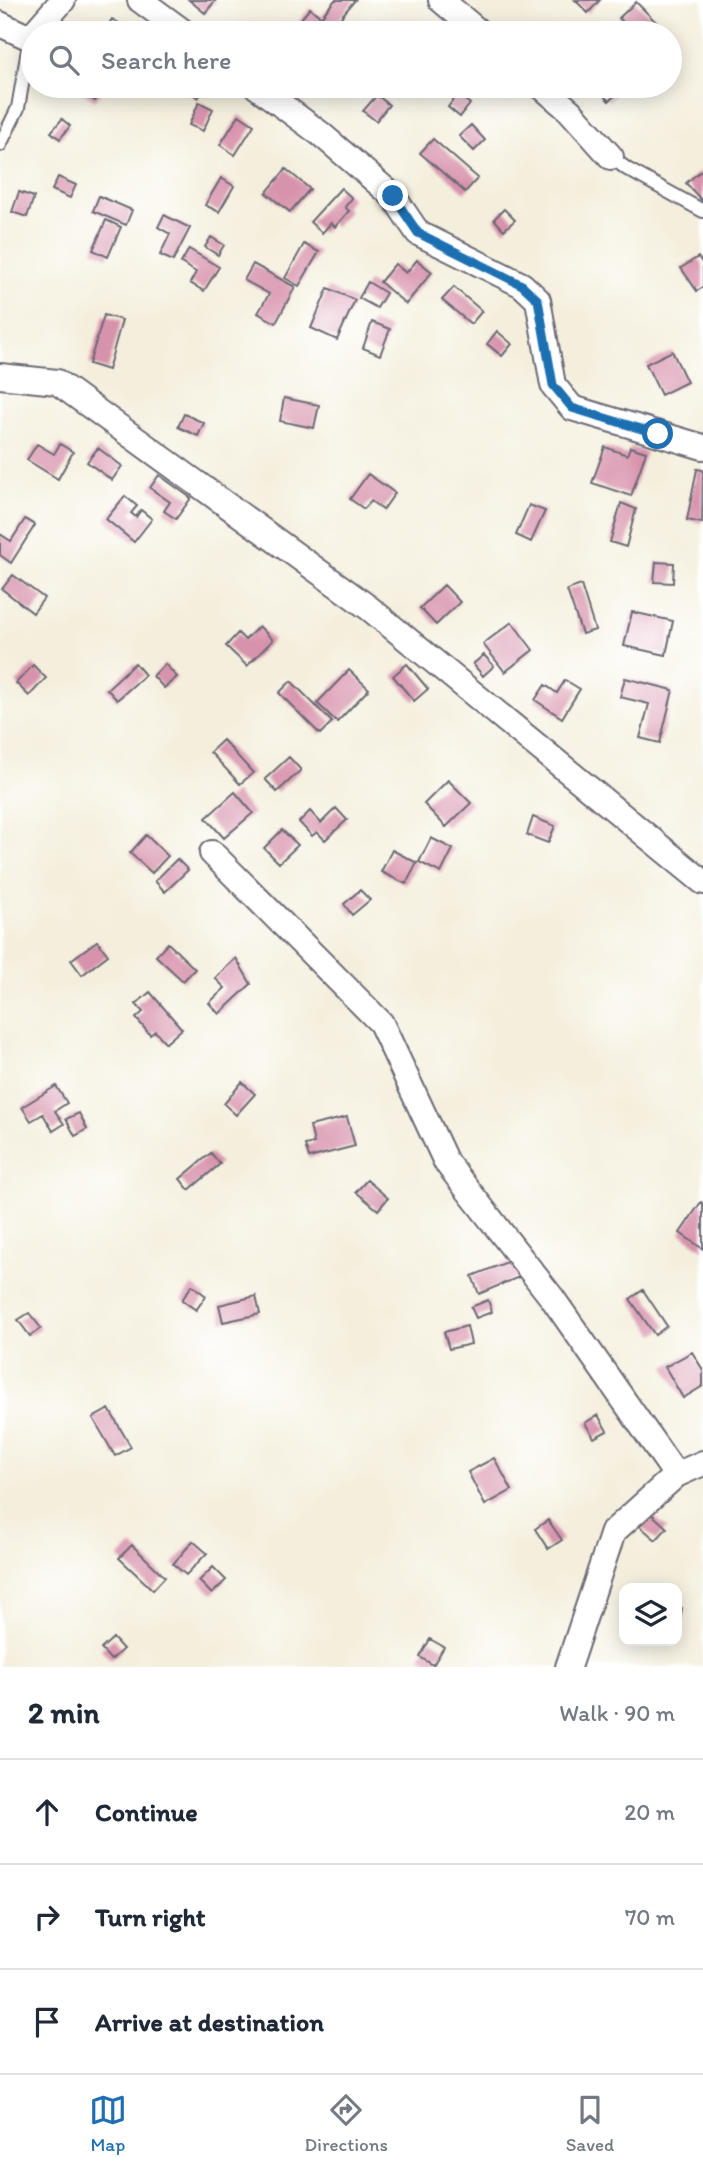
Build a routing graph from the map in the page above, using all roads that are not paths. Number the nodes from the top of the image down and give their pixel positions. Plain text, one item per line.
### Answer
1 (63, 0) edge
2 (139, 0) edge
3 (441, 0) edge
4 (45, 21) edge
5 (168, 21) edge
6 (466, 21) edge
7 (0, 24) edge
8 (21, 31) edge
9 (21, 93) edge
10 (272, 98) edge
11 (555, 98) edge
12 (0, 145) edge
13 (611, 157) joint
14 (703, 211) edge
15 (0, 376) edge
16 (703, 447) edge
17 (212, 853) dead end
18 (703, 882) edge
19 (703, 1463) edge
20 (676, 1475) junction
21 (568, 1667) edge

1 - 4 street
2 - 5 street
3 - 6 street
7 - 8 street
9 - 12 lane
10 - 16 street
11 - 13 street
13 - 14 lane
15 - 18 street
17 - 20 street
19 - 20 street
20 - 21 street

